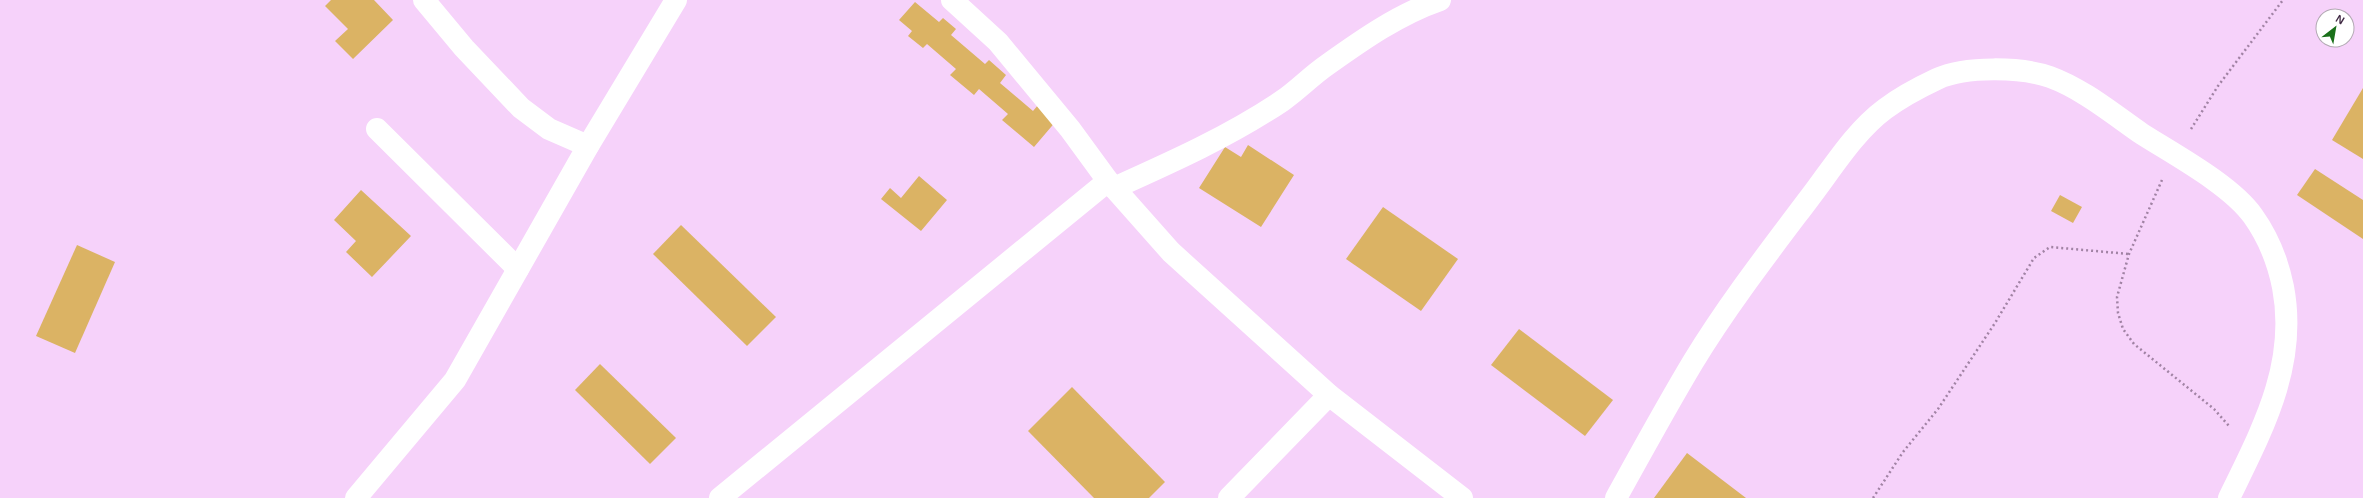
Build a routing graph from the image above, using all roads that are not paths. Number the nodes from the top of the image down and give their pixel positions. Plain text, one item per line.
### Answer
1 (424, 0) edge
2 (676, 0) edge
3 (952, 0) edge
4 (1440, 0) edge
5 (377, 128) dead end
6 (588, 146) junction
7 (1111, 184) junction
8 (518, 269) junction
9 (1329, 395) junction
10 (356, 498) edge
11 (720, 498) edge
12 (1229, 498) edge
13 (1462, 498) edge
14 (1616, 498) edge
15 (2229, 498) edge

1 - 6 street
2 - 6 street
3 - 7 street
4 - 7 street
5 - 8 street
6 - 8 street
7 - 9 street
7 - 11 street
8 - 10 street
9 - 12 street
9 - 13 street
14 - 15 street

